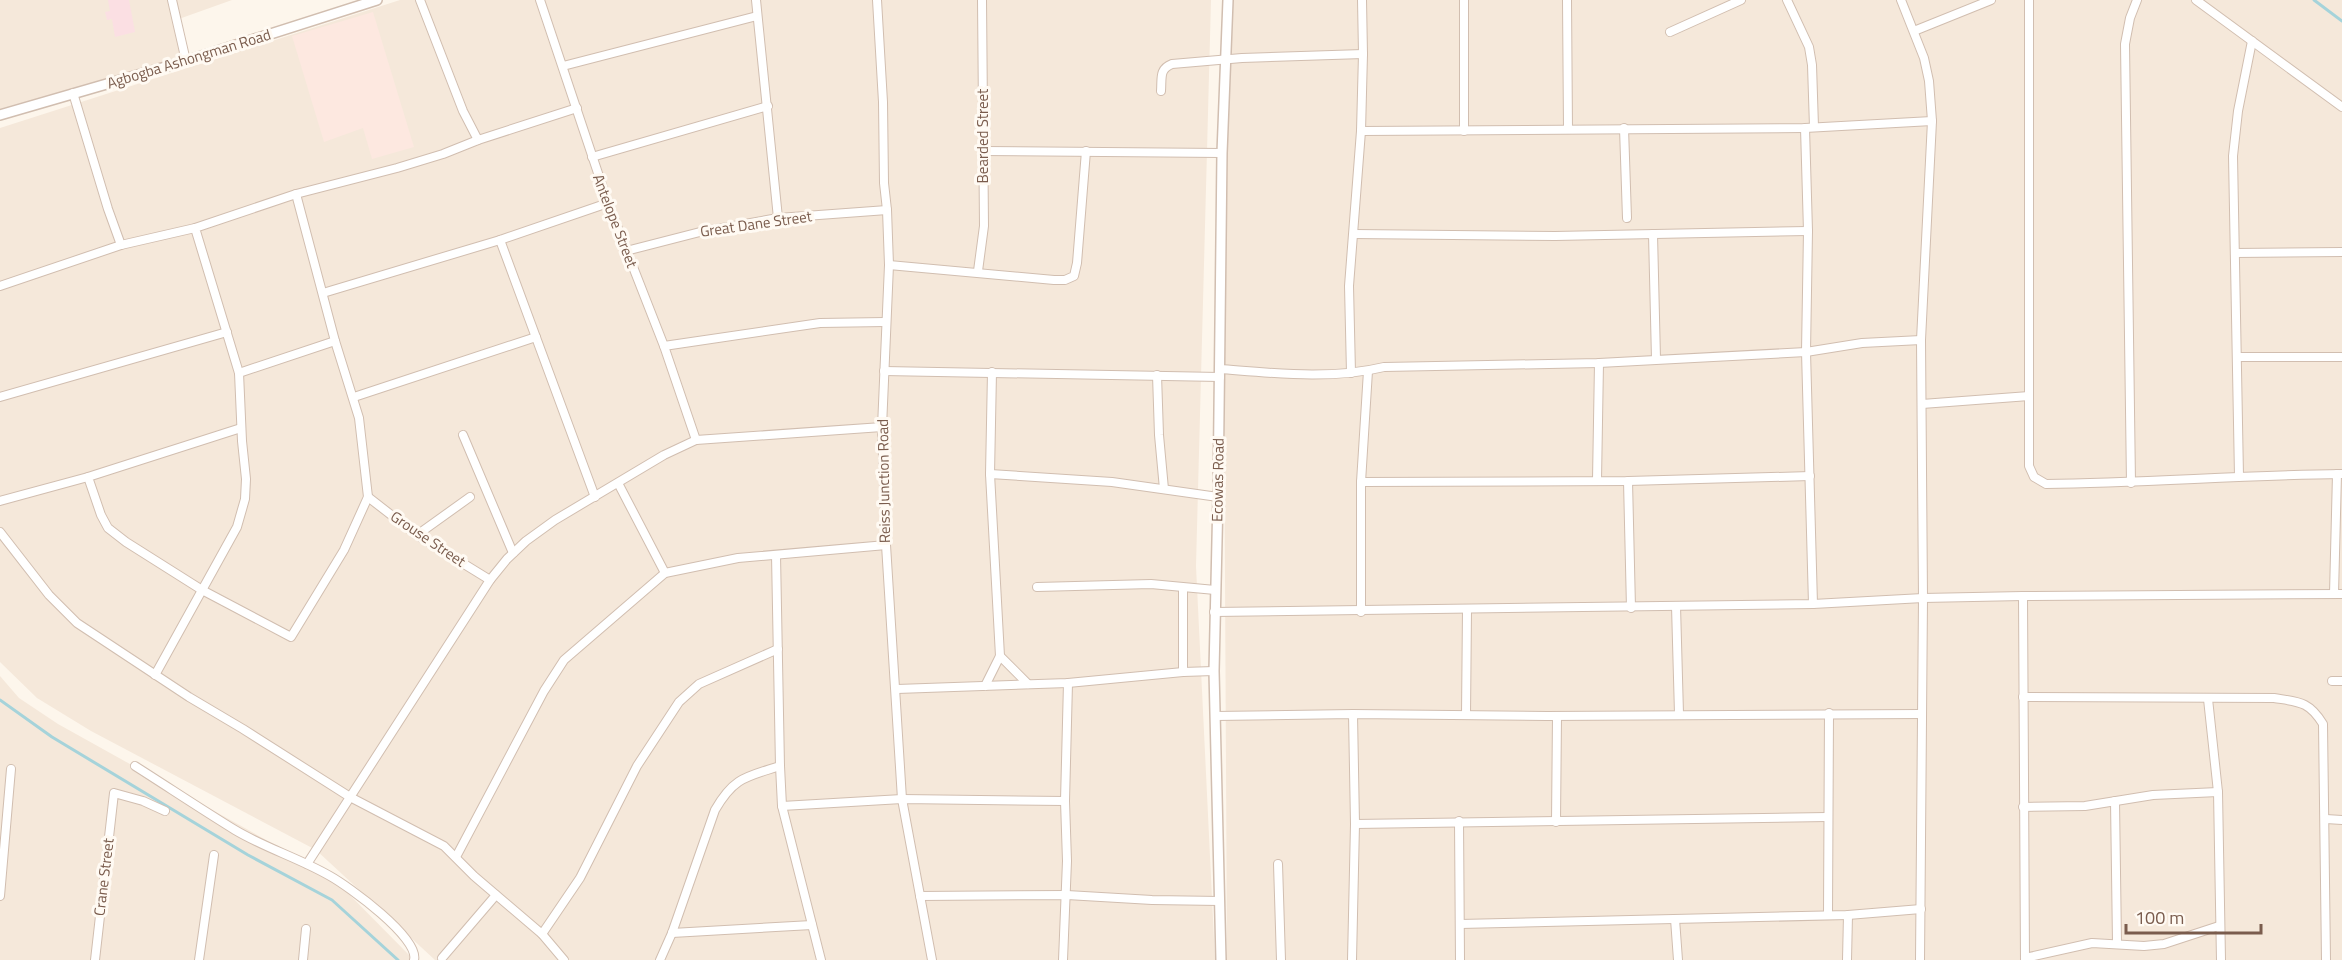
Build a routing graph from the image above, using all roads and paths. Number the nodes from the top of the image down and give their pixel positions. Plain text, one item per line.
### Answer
1 (172, 0) edge
2 (377, 0) edge
3 (420, 0) edge
4 (540, 0) edge
5 (756, 0) edge
6 (877, 0) edge
7 (982, 0) edge
8 (1228, 0) edge
9 (1362, 0) edge
10 (1464, 0) edge
11 (1567, 0) edge
12 (1741, 0) edge
13 (1787, 0) edge
14 (1901, 0) edge
15 (1991, 0) edge
16 (2029, 0) edge
17 (2137, 0) edge
18 (2196, 0) edge
19 (758, 16) junction
20 (1914, 31) junction
21 (1670, 32) dead end
22 (2252, 41) junction
23 (1364, 54) junction
24 (1225, 60) junction
25 (186, 61) junction
26 (563, 66) junction
27 (1161, 91) dead end
28 (73, 93) junction
29 (768, 106) junction
30 (2342, 107) edge
31 (577, 108) junction
32 (0, 115) edge
33 (1932, 122) junction
34 (1814, 127) junction
35 (1624, 128) junction
36 (1804, 128) junction
37 (1568, 129) junction
38 (1361, 131) junction
39 (1464, 131) junction
40 (478, 140) junction
41 (983, 151) junction
42 (1086, 152) junction
43 (1222, 153) junction
44 (592, 158) junction
45 (296, 194) junction
46 (608, 203) junction
47 (887, 210) junction
48 (778, 218) junction
49 (1627, 218) dead end
50 (195, 228) junction
51 (1808, 231) junction
52 (1354, 234) junction
53 (1653, 234) junction
54 (500, 240) junction
55 (121, 245) junction
56 (626, 251) junction
57 (2342, 252) edge
58 (2235, 253) junction
59 (889, 265) junction
60 (978, 271) junction
61 (0, 286) edge
62 (323, 293) junction
63 (885, 322) junction
64 (227, 332) junction
65 (536, 337) junction
66 (1921, 340) junction
67 (335, 341) junction
68 (664, 346) junction
69 (1806, 352) junction
70 (2238, 357) junction
71 (2342, 357) edge
72 (1656, 359) junction
73 (1599, 363) junction
74 (884, 371) junction
75 (1368, 371) junction
76 (992, 372) junction
77 (239, 373) junction
78 (1220, 373) junction
79 (1351, 373) junction
80 (1157, 375) junction
81 (2030, 396) junction
82 (0, 397) edge
83 (354, 397) junction
84 (1922, 404) junction
85 (882, 427) junction
86 (241, 428) junction
87 (464, 435) dead end
88 (696, 440) junction
89 (990, 474) junction
90 (2339, 474) edge
91 (1810, 476) junction
92 (2239, 476) junction
93 (88, 477) junction
94 (1597, 480) junction
95 (1629, 480) junction
96 (1361, 482) junction
97 (618, 483) junction
98 (2131, 483) junction
99 (1164, 489) junction
100 (470, 496) dead end
101 (368, 497) junction
102 (595, 497) junction
103 (1218, 497) junction
104 (0, 501) edge
105 (0, 532) edge
106 (417, 535) junction
107 (886, 545) junction
108 (513, 553) junction
109 (776, 555) junction
110 (665, 573) junction
111 (490, 579) junction
112 (1037, 587) dead end
113 (1183, 588) junction
114 (202, 590) junction
115 (1215, 590) junction
116 (2338, 594) edge
117 (2023, 596) junction
118 (1923, 598) junction
119 (1813, 604) junction
120 (1676, 606) junction
121 (1631, 608) junction
122 (1467, 610) junction
123 (1214, 612) junction
124 (1360, 612) junction
125 (778, 649) junction
126 (1000, 656) junction
127 (1214, 671) junction
128 (1183, 672) junction
129 (155, 675) junction
130 (2332, 681) dead end
131 (2342, 681) edge
132 (1068, 683) junction
133 (1028, 684) junction
134 (985, 686) junction
135 (897, 689) junction
136 (2024, 697) junction
137 (2208, 699) junction
138 (1829, 713) junction
139 (1353, 714) junction
140 (1679, 714) junction
141 (1922, 714) junction
142 (1466, 715) junction
143 (1215, 716) junction
144 (1557, 716) junction
145 (135, 765) dead end
146 (780, 766) junction
147 (11, 769) dead end
148 (2218, 792) junction
149 (350, 797) junction
150 (902, 799) junction
151 (1065, 801) junction
152 (2115, 801) junction
153 (782, 806) junction
154 (2023, 807) junction
155 (165, 812) dead end
156 (3, 813) edge
157 (1827, 817) junction
158 (2326, 819) junction
159 (2342, 820) edge
160 (1459, 821) junction
161 (1556, 822) junction
162 (1355, 824) junction
163 (214, 855) dead end
164 (456, 857) junction
165 (307, 864) junction
166 (1278, 864) dead end
167 (496, 895) junction
168 (1066, 895) junction
169 (0, 896) edge
170 (920, 896) junction
171 (1220, 901) junction
172 (1921, 909) junction
173 (1827, 915) junction
174 (1848, 915) junction
175 (1675, 920) junction
176 (1460, 924) junction
177 (812, 925) junction
178 (2219, 926) junction
179 (306, 929) dead end
180 (672, 933) junction
181 (542, 934) junction
182 (2117, 943) junction
183 (442, 958) dead end
184 (2025, 959) edge
185 (95, 960) edge
186 (199, 960) edge
187 (303, 960) edge
188 (414, 960) edge
189 (564, 960) edge
190 (660, 960) edge
191 (821, 960) edge
192 (932, 960) edge
193 (1063, 960) edge
194 (1221, 960) edge
195 (1281, 960) edge
196 (1352, 960) edge
197 (1460, 960) edge
198 (1678, 960) edge
199 (1848, 960) edge
200 (1920, 960) edge
201 (2221, 960) edge
202 (2326, 960) edge

1 - 25 street
2 - 25 street, Agbogba Ashongman Road
3 - 40 street
4 - 26 street, Antelope Street
5 - 19 street
6 - 47 street, Reiss Junction Road
7 - 41 street, Bearded Street
8 - 24 street, Ecowas Road
9 - 23 street
10 - 39 street
11 - 37 street
12 - 21 street
13 - 34 street
14 - 20 street
15 - 20 street
16 - 81 street
17 - 98 street
18 - 22 street
19 - 26 street
19 - 29 street
20 - 33 street
22 - 30 street
22 - 58 street
23 - 24 street
23 - 38 street
24 - 27 street
24 - 43 street, Ecowas Road
25 - 28 street, Agbogba Ashongman Road
26 - 31 street, Antelope Street
28 - 32 street, Agbogba Ashongman Road
28 - 55 street
29 - 44 street
29 - 48 street
31 - 40 street
31 - 44 street, Antelope Street
33 - 34 street
33 - 66 street
34 - 36 street
35 - 36 street
35 - 37 street
35 - 49 street
36 - 51 street
37 - 39 street
38 - 39 street
38 - 52 street
40 - 45 street
41 - 42 street
41 - 60 street, Bearded Street
42 - 43 street
42 - 60 street
43 - 78 street, Ecowas Road
44 - 46 street, Antelope Street
45 - 50 street
45 - 62 street
46 - 54 street
46 - 56 street, Antelope Street
47 - 48 street, Great Dane Street
47 - 59 street, Reiss Junction Road
48 - 56 street, Great Dane Street
50 - 55 street
50 - 64 street
51 - 53 street
51 - 69 street
52 - 53 street
52 - 79 street
53 - 72 street
54 - 62 street
54 - 65 street
55 - 61 street
56 - 68 street, Antelope Street
57 - 58 street
58 - 70 street
59 - 60 street
59 - 63 street, Reiss Junction Road
62 - 67 street
63 - 68 street
63 - 74 street, Reiss Junction Road
64 - 77 street
64 - 82 street
65 - 83 street
65 - 102 street
66 - 69 street
66 - 84 street
67 - 77 street
67 - 83 street
68 - 88 street, Antelope Street
69 - 72 street
69 - 91 street
70 - 71 street
70 - 92 street
72 - 73 street
73 - 75 street
73 - 94 street
74 - 76 street
74 - 85 street, Reiss Junction Road
75 - 79 street
75 - 96 street
76 - 80 street
76 - 89 street
77 - 86 street
78 - 79 street
78 - 80 street
78 - 103 street, Ecowas Road
80 - 99 street
81 - 84 street
81 - 98 street
83 - 101 street
84 - 118 street
85 - 88 street
85 - 107 street, Reiss Junction Road
86 - 93 street
86 - 114 street
87 - 108 street
88 - 97 street
89 - 99 street
89 - 126 street
90 - 92 street
90 - 116 street
91 - 95 street
91 - 119 street
92 - 98 street
93 - 104 street
93 - 114 street
94 - 95 street
94 - 96 street
95 - 121 street
96 - 124 street
97 - 102 street
97 - 110 street
99 - 103 street
100 - 106 street
101 - 106 street, Grouse Street
101 - 114 street
102 - 108 street
103 - 115 street, Ecowas Road
105 - 129 street
106 - 111 street, Grouse Street
107 - 109 street
107 - 135 street, Reiss Junction Road
108 - 111 street
109 - 110 street
109 - 125 street
110 - 164 street
111 - 149 street
112 - 113 street
113 - 115 street
113 - 128 street
114 - 129 street
115 - 123 street, Ecowas Road
116 - 117 street
117 - 118 street
117 - 136 street
118 - 119 street
118 - 141 street
119 - 120 street
120 - 121 street
120 - 140 street
121 - 122 street
122 - 124 street
122 - 142 street
123 - 124 street
123 - 127 street, Ecowas Road
125 - 146 street
125 - 181 street
126 - 133 street
126 - 134 street
127 - 128 street
127 - 143 street, Ecowas Road
128 - 132 street
129 - 149 street
130 - 131 street
132 - 133 street
132 - 151 street
133 - 134 street
134 - 135 street
135 - 150 street, Reiss Junction Road
136 - 137 street
136 - 154 street
137 - 148 street
137 - 158 street
138 - 140 street
138 - 141 street
138 - 157 street
139 - 142 street
139 - 143 street
139 - 162 street
140 - 144 street
141 - 172 street
142 - 144 street
143 - 171 street, Ecowas Road
144 - 161 street
145 - 165 street
146 - 153 street
146 - 180 street
147 - 156 street
148 - 152 street
148 - 178 street
149 - 164 street
149 - 165 street
150 - 151 street
150 - 153 street
150 - 170 street, Reiss Junction Road
151 - 168 street
152 - 154 street
152 - 182 street
153 - 177 street
154 - 184 street
155 - 185 street, Crane Street
156 - 169 street
157 - 161 street
157 - 173 street
158 - 159 street
158 - 202 street
160 - 161 street
160 - 162 street
160 - 176 street
162 - 196 street
163 - 186 street
164 - 167 street
165 - 188 street
166 - 195 street
167 - 181 street
167 - 183 street
168 - 170 street
168 - 171 street
168 - 193 street
170 - 192 street, Reiss Junction Road
171 - 194 street, Ecowas Road
172 - 174 street
172 - 200 street
173 - 174 street
173 - 175 street
174 - 199 street
175 - 176 street
175 - 198 street
176 - 197 street
177 - 180 street
177 - 191 street
178 - 182 street
178 - 201 street
179 - 187 street
180 - 190 street
181 - 189 street
182 - 184 street

